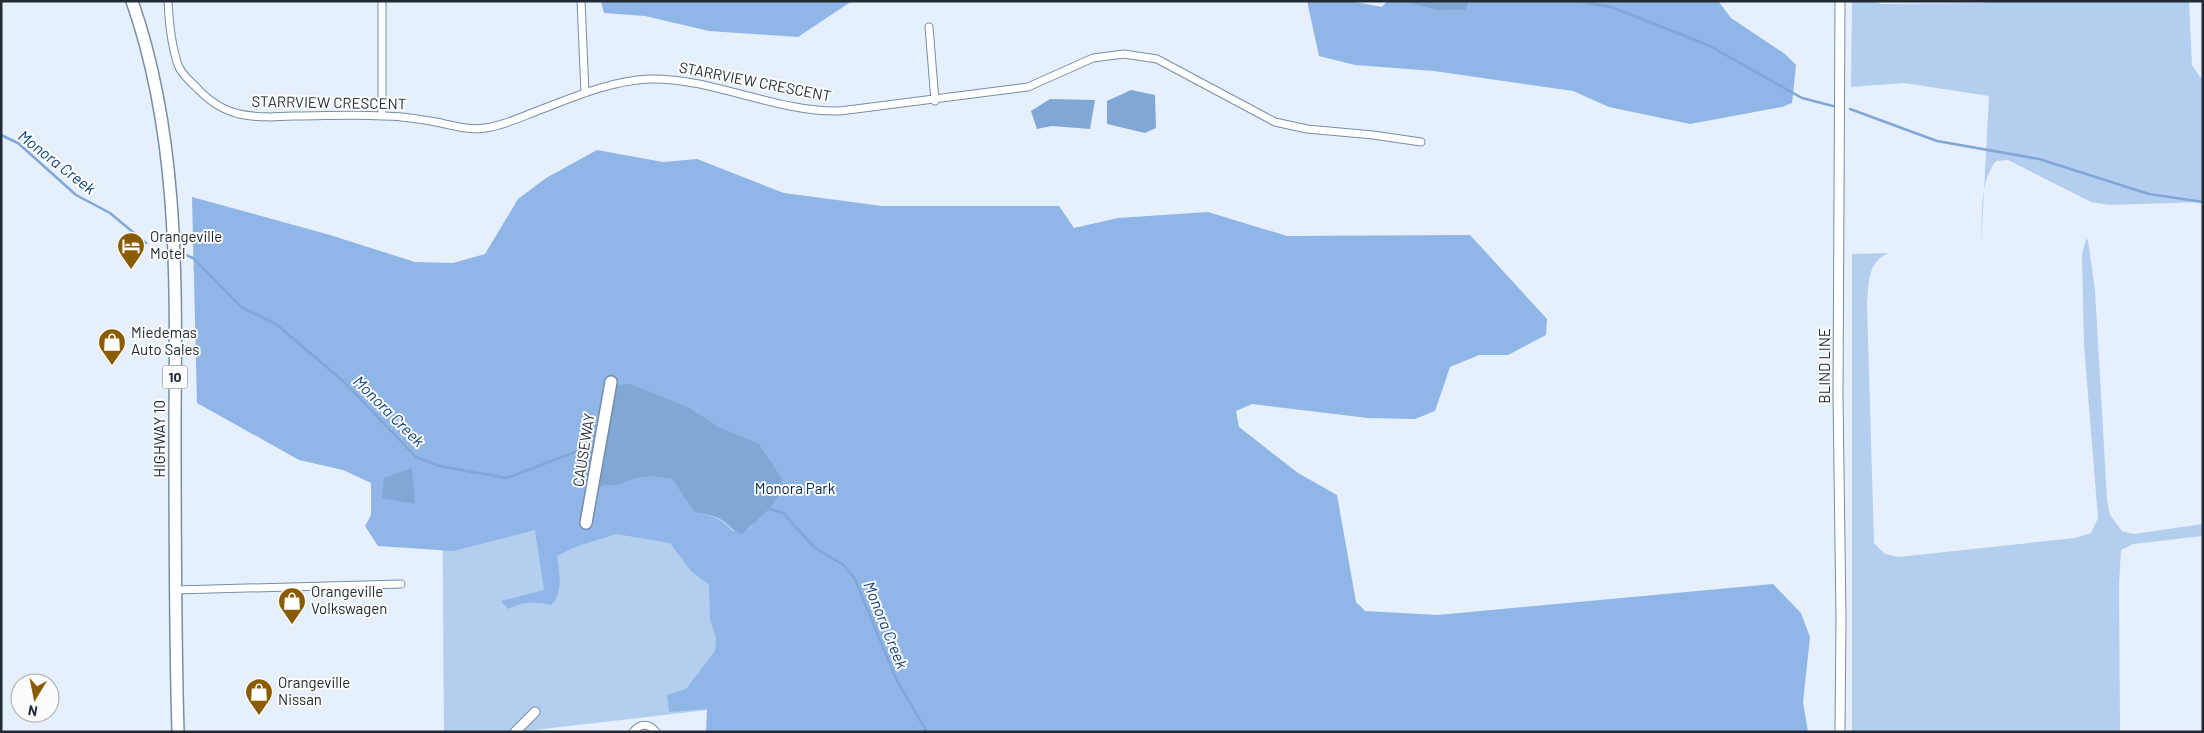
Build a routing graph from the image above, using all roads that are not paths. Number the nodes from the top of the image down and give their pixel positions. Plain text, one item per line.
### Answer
1 (132, 1) edge
2 (168, 1) edge
3 (382, 1) edge
4 (582, 1) edge
5 (1840, 1) edge
6 (929, 27) dead end
7 (585, 93) junction
8 (935, 100) junction
9 (382, 116) junction
10 (1421, 142) dead end
11 (611, 382) dead end
12 (586, 523) dead end
13 (401, 584) dead end
14 (176, 590) junction
15 (536, 712) dead end
16 (178, 732) edge
17 (515, 732) edge
18 (633, 732) edge
19 (656, 732) edge
20 (1840, 732) edge

1 - 14 highway, HIGHWAY 10 / 10
2 - 9 street, STARRVIEW CRESCENT
3 - 9 street
4 - 7 street
5 - 20 street, BLIND LINE
6 - 8 street
7 - 8 street, STARRVIEW CRESCENT
7 - 9 street, STARRVIEW CRESCENT
8 - 10 street, STARRVIEW CRESCENT
11 - 12 highway, CAUSEWAY
13 - 14 street
14 - 16 highway, HIGHWAY 10 / 10
15 - 17 street
18 - 19 street

